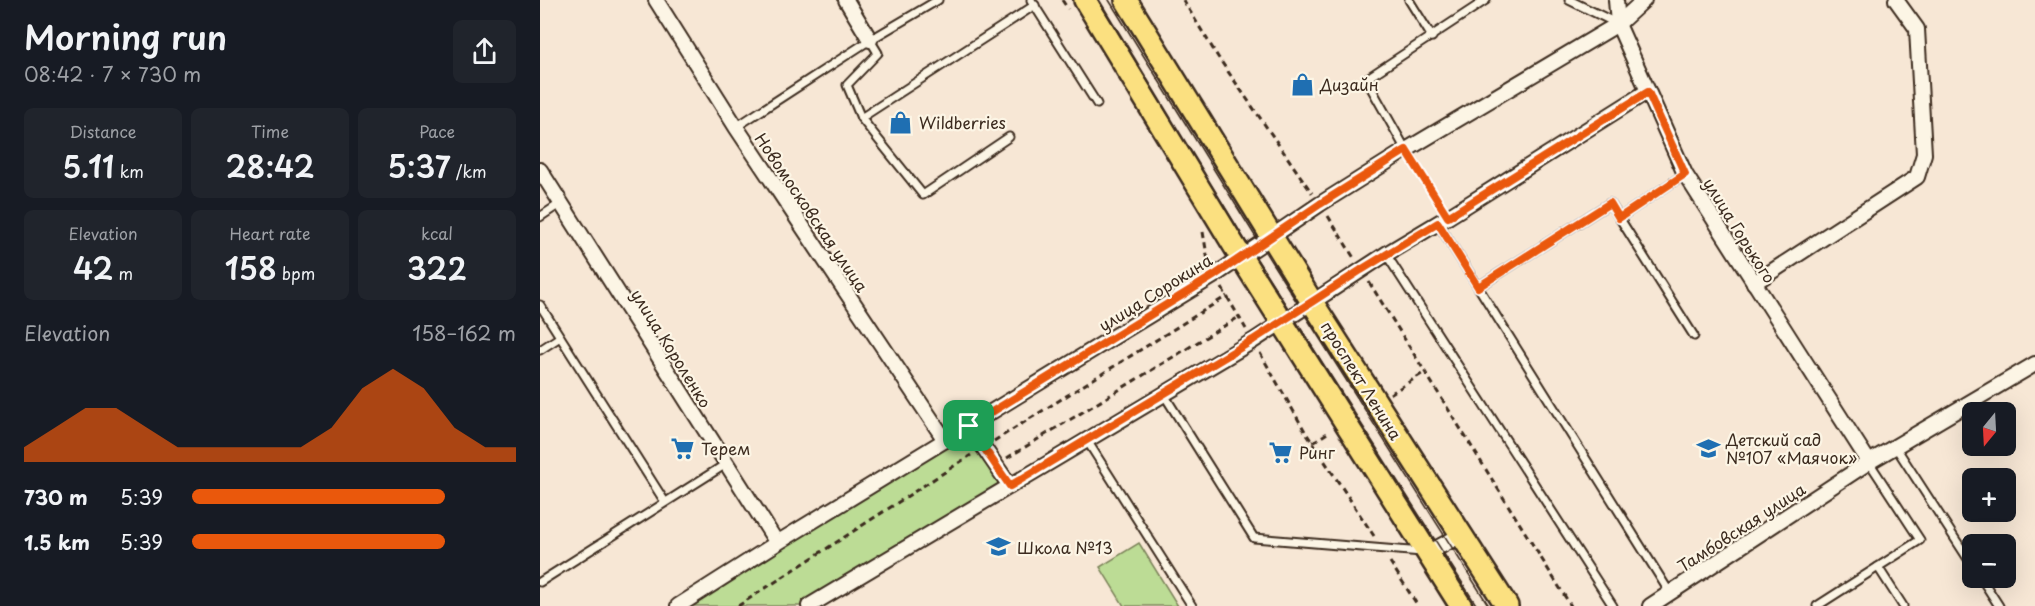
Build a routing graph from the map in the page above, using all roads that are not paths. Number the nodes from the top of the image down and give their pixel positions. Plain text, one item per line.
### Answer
1 (656, 0) edge
2 (846, 0) edge
3 (938, 0) edge
4 (1085, 0) edge
5 (1126, 0) edge
6 (1409, 0) edge
7 (1486, 0) edge
8 (1569, 0) edge
9 (1616, 0) edge
10 (1644, 0) edge
11 (1896, 0) edge
12 (1033, 3) edge
13 (1618, 24) junction
14 (1432, 37) junction
15 (870, 40) junction
16 (1648, 92) junction
17 (1097, 104) dead end
18 (861, 118) junction
19 (736, 127) junction
20 (1009, 137) dead end
21 (1406, 150) junction
22 (540, 170) edge
23 (1685, 174) junction
24 (561, 203) junction
25 (540, 217) edge
26 (1619, 218) junction
27 (1443, 220) junction
28 (1272, 237) junction
29 (1386, 254) junction
30 (1241, 257) junction
31 (1754, 283) junction
32 (1478, 287) junction
33 (1312, 302) junction
34 (540, 305) edge
35 (1282, 322) junction
36 (1694, 336) dead end
37 (560, 337) junction
38 (540, 350) edge
39 (2035, 364) edge
40 (1163, 393) junction
41 (969, 426) junction
42 (1086, 439) junction
43 (945, 440) junction
44 (1895, 446) junction
45 (1869, 462) junction
46 (726, 464) junction
47 (1010, 486) junction
48 (665, 502) junction
49 (1461, 535) junction
50 (777, 543) junction
51 (1962, 550) edge
52 (1428, 553) junction
53 (1878, 567) junction
54 (540, 582) edge
55 (1987, 588) edge
56 (1670, 593) junction
57 (678, 606) edge
58 (809, 606) edge
59 (1192, 606) edge
60 (1461, 606) edge
61 (1507, 606) edge
62 (1613, 606) edge
63 (1652, 606) edge
64 (1817, 606) edge
65 (1903, 606) edge
66 (1999, 606) edge

1 - 19 street, Новомосковская улица
2 - 15 street
3 - 15 lane
4 - 30 main road
5 - 28 main road, проспект Ленина
6 - 14 lane
7 - 14 lane
8 - 13 lane
9 - 13 street, улица Горького
10 - 13 street, улица Сорокина
11 - 31 street
12 - 17 lane
12 - 18 lane
13 - 16 street, улица Горького
13 - 21 street, улица Сорокина
14 - 21 lane
15 - 18 lane
15 - 19 lane
16 - 23 street, улица Горького
16 - 27 street
18 - 20 lane
19 - 43 street, Новомосковская улица
21 - 28 street, улица Сорокина
22 - 24 street, улица Короленко
23 - 26 lane
23 - 31 street, улица Горького
24 - 25 lane
24 - 46 street, улица Короленко
26 - 32 lane
26 - 36 lane
27 - 29 street
27 - 32 lane
28 - 30 street, улица Сорокина
28 - 33 main road, проспект Ленина
29 - 33 street
29 - 62 lane
30 - 35 main road
30 - 41 street, улица Сорокина
31 - 45 street, улица Горького
32 - 56 lane
33 - 35 street
33 - 49 main road, проспект Ленина
34 - 37 lane
35 - 40 street
35 - 52 main road
37 - 38 lane
37 - 48 lane
39 - 44 street, Тамбовская улица
40 - 42 street
40 - 52 lane
41 - 43 street, улица Сорокина
41 - 47 street
42 - 47 street
42 - 59 lane
43 - 50 street, улица Сорокина
44 - 45 street, Тамбовская улица
44 - 51 lane
45 - 53 lane
45 - 56 street, Тамбовская улица
46 - 48 lane
46 - 50 street, улица Короленко
47 - 58 street
48 - 54 lane
49 - 52 street
49 - 61 main road, проспект Ленина
50 - 57 street, улица Сорокина
52 - 60 main road
53 - 64 lane
53 - 65 lane
55 - 66 lane
56 - 63 street, Тамбовская улица

